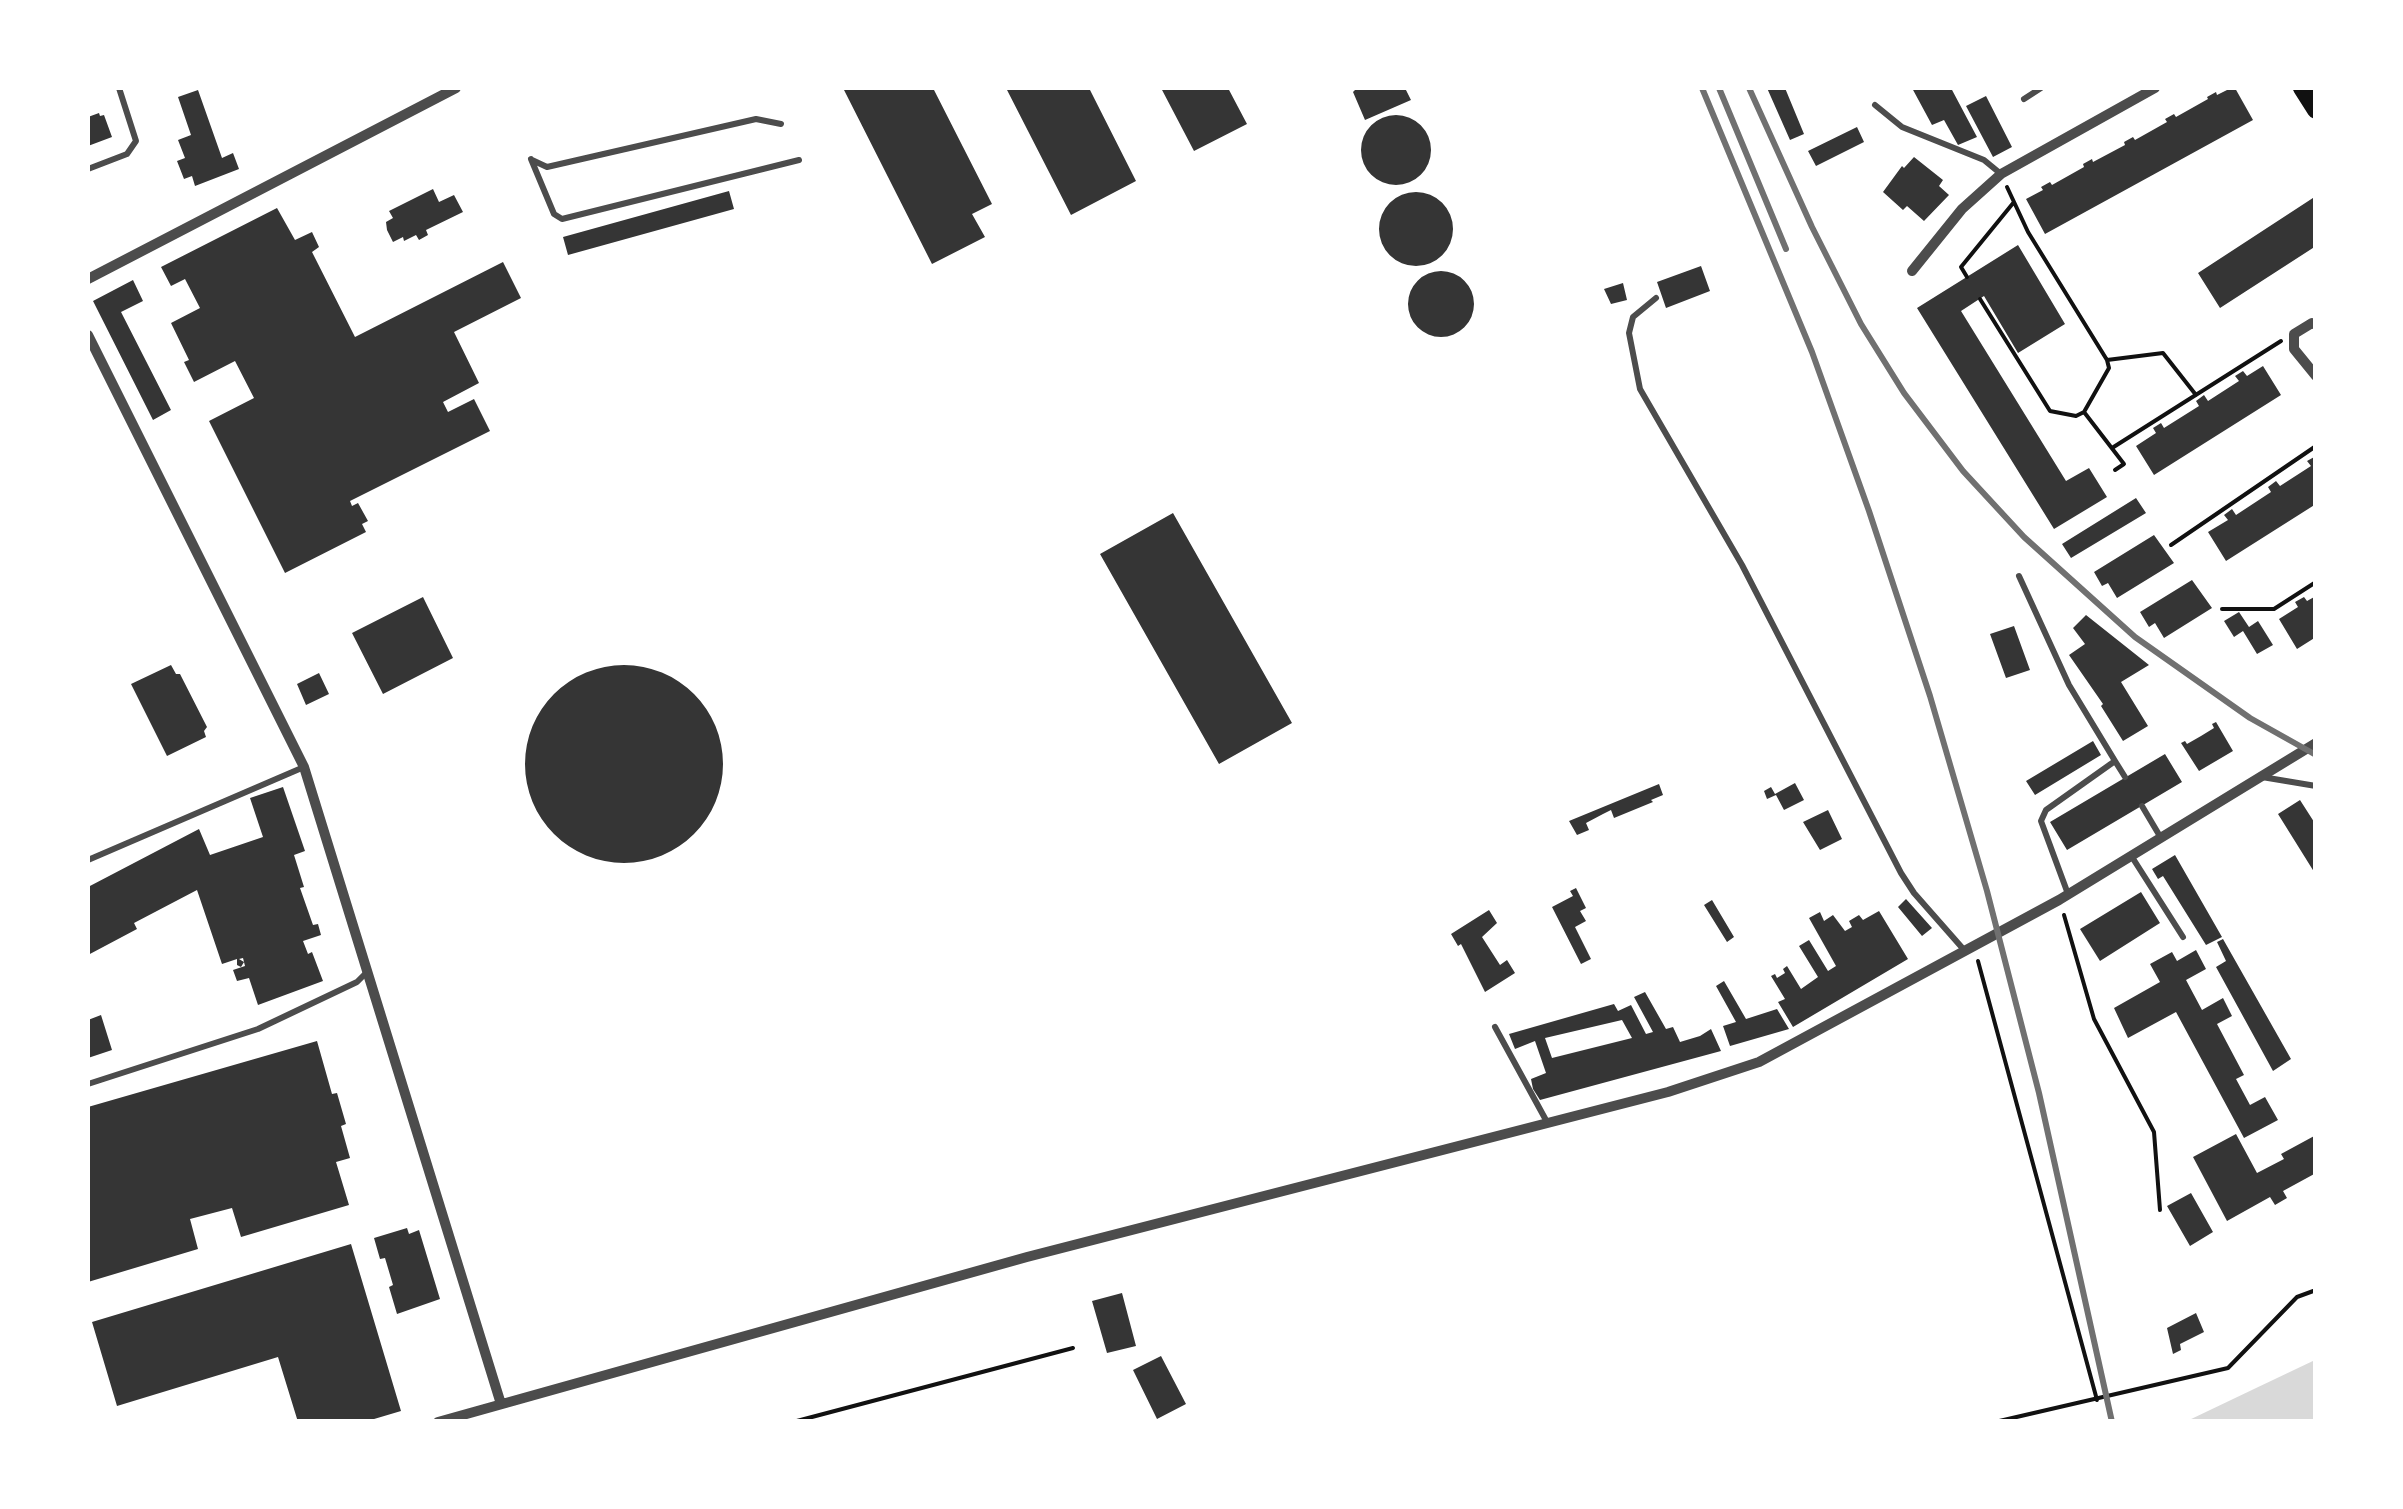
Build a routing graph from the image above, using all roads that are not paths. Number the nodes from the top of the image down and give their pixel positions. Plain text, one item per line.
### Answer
1 (119, 88) edge
2 (456, 88) edge
3 (2042, 88) edge
4 (2154, 88) edge
5 (2302, 88) edge
6 (2024, 99) dead end
7 (1875, 105) dead end
8 (2316, 110) edge
9 (781, 124) dead end
10 (799, 160) dead end
11 (88, 169) edge
12 (2001, 174) junction
13 (1912, 270) dead end
14 (88, 278) edge
15 (1656, 298) dead end
16 (2316, 325) edge
17 (88, 336) edge
18 (2316, 376) edge
19 (2019, 576) dead end
20 (2316, 743) edge
21 (2116, 760) junction
22 (304, 767) junction
23 (2126, 777) dead end
24 (2261, 777) junction
25 (2316, 786) edge
26 (2142, 806) dead end
27 (2161, 838) junction
28 (2132, 856) junction
29 (88, 860) edge
30 (2064, 897) junction
31 (2183, 937) dead end
32 (1969, 948) junction
33 (366, 973) junction
34 (1495, 1027) dead end
35 (88, 1084) edge
36 (1547, 1123) junction
37 (501, 1404) junction
38 (438, 1422) edge

1 - 11 lane
2 - 14 street
3 - 6 lane
4 - 12 street
5 - 8 main road
7 - 12 lane
9 - 10 lane
12 - 13 street
15 - 32 lane
16 - 18 street
17 - 22 street
19 - 21 lane
20 - 24 street
21 - 23 lane
21 - 30 lane
22 - 29 lane
22 - 33 street
24 - 25 lane
24 - 27 street
26 - 27 lane
27 - 28 street
28 - 30 street
28 - 31 lane
30 - 32 street
32 - 36 street
33 - 35 lane
33 - 37 street
34 - 36 lane
36 - 37 street
37 - 38 street

